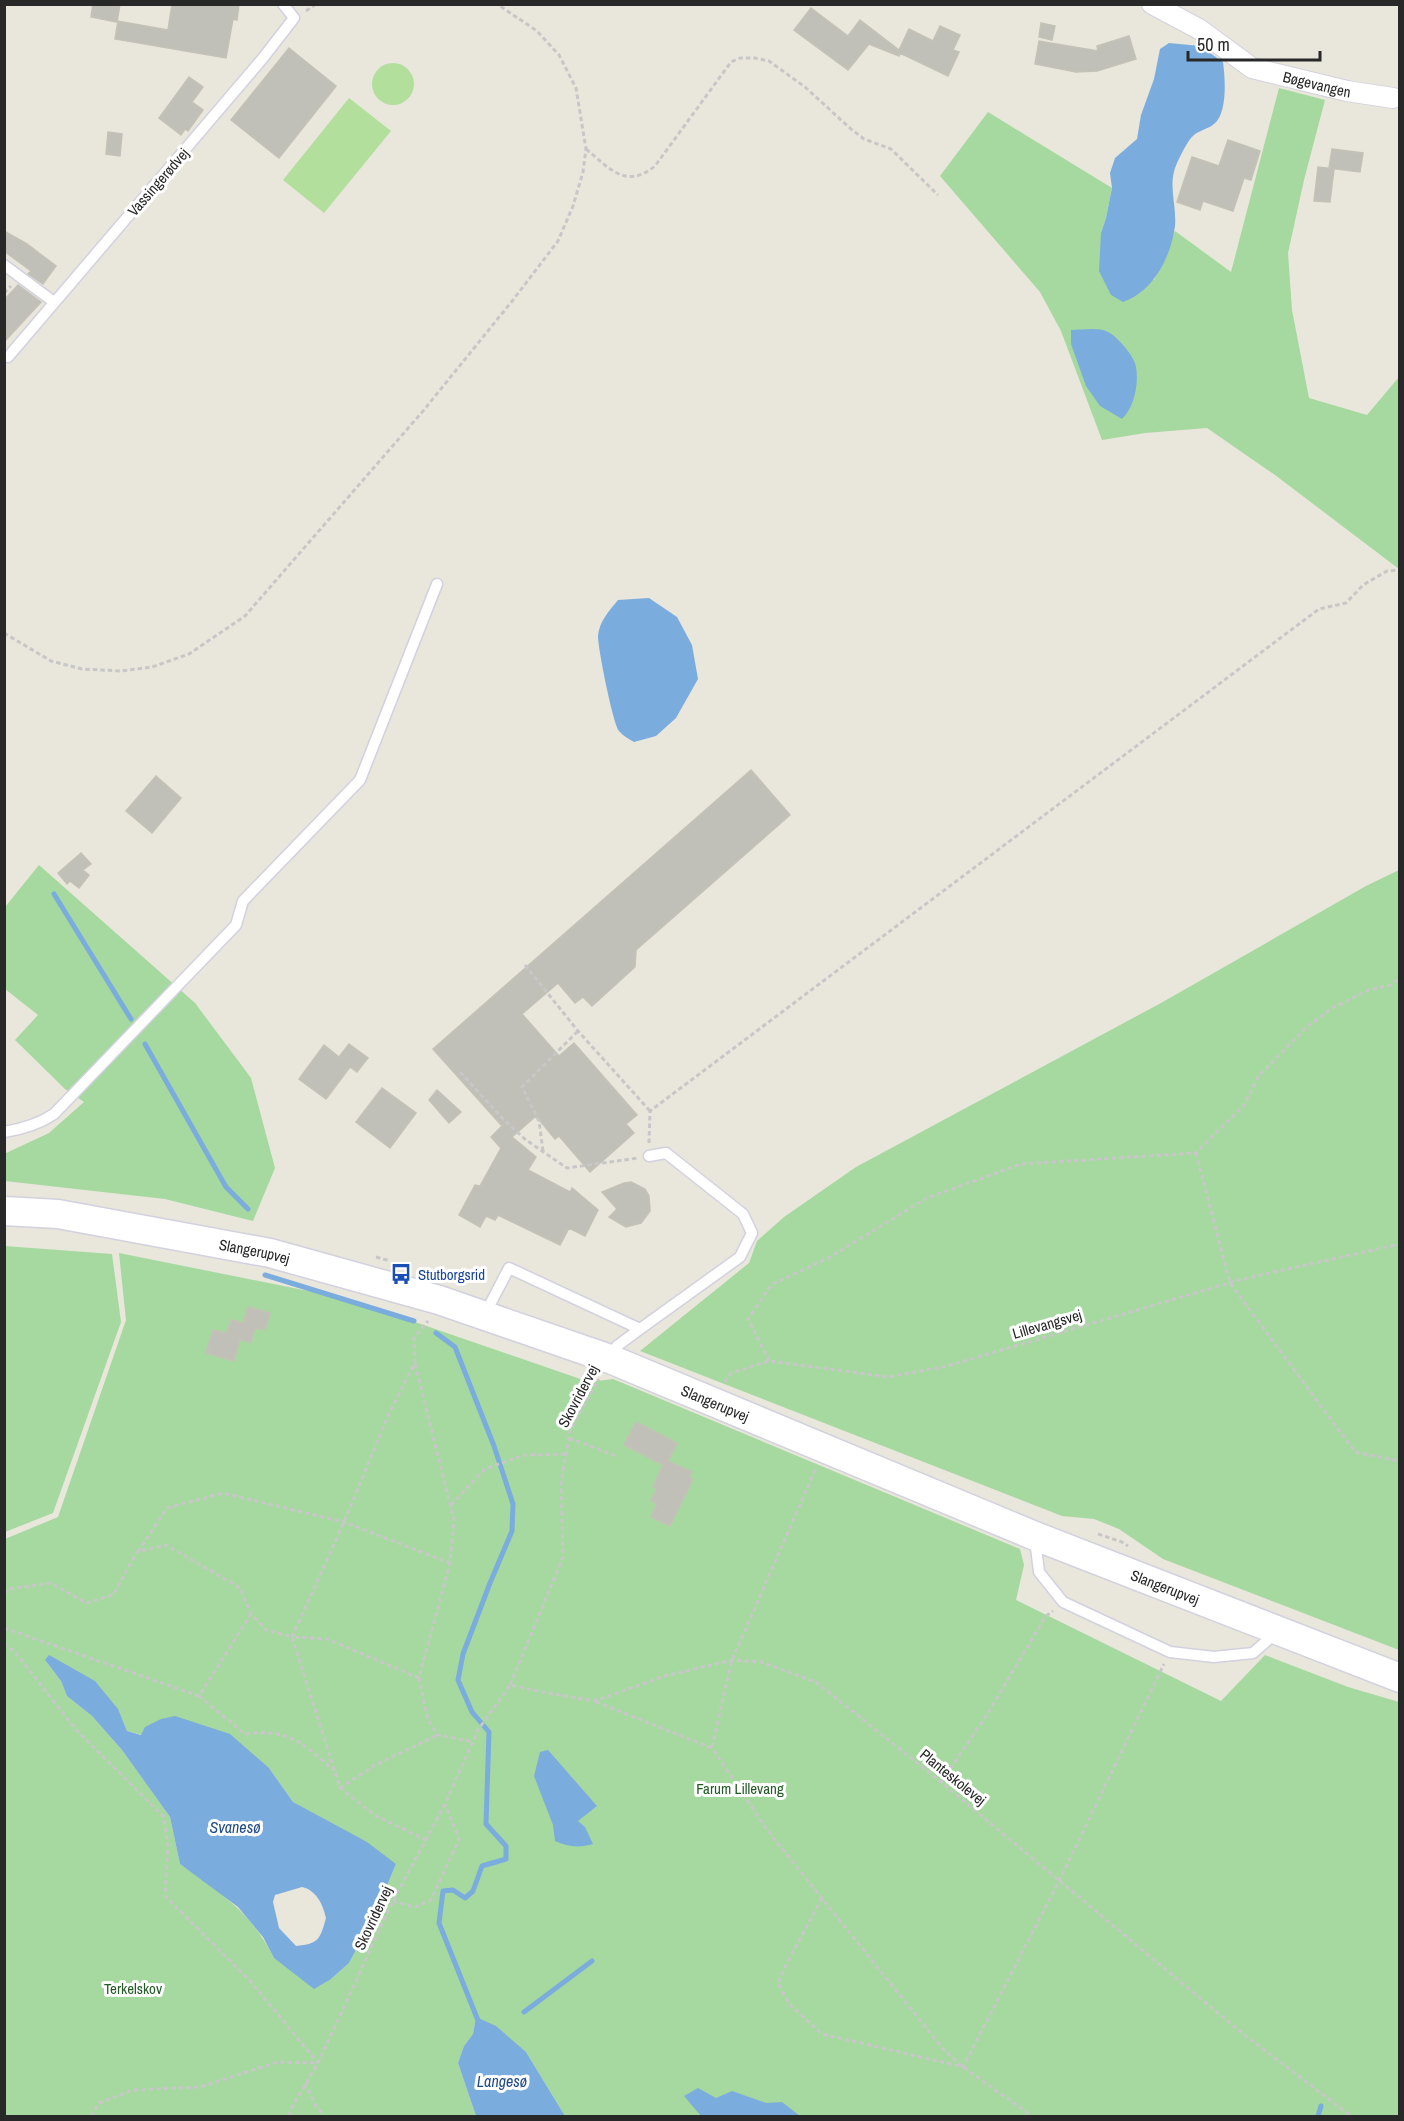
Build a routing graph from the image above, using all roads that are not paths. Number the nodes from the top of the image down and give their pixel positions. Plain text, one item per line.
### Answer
1 (283, 4) edge
2 (1152, 4) edge
3 (1393, 98) dead end
4 (4, 265) edge
5 (54, 302) junction
6 (8, 357) dead end
7 (437, 584) dead end
8 (4, 1132) edge
9 (649, 1156) road end
10 (4, 1210) edge
11 (484, 1315) junction
12 (640, 1329) junction
13 (610, 1359) junction
14 (1035, 1536) junction
15 (1278, 1632) junction
16 (1400, 1678) edge

1 - 5 lane, Vassingerødvej
2 - 3 street, Bøgevangen
4 - 5 lane
5 - 6 lane, Vassingerødvej
7 - 8 lane
9 - 12 lane
10 - 11 main road, Slangerupvej
11 - 12 lane
11 - 13 main road, Slangerupvej
12 - 13 lane
13 - 14 main road, Slangerupvej
14 - 15 main road, Slangerupvej
14 - 15 lane
15 - 16 main road, Slangerupvej

